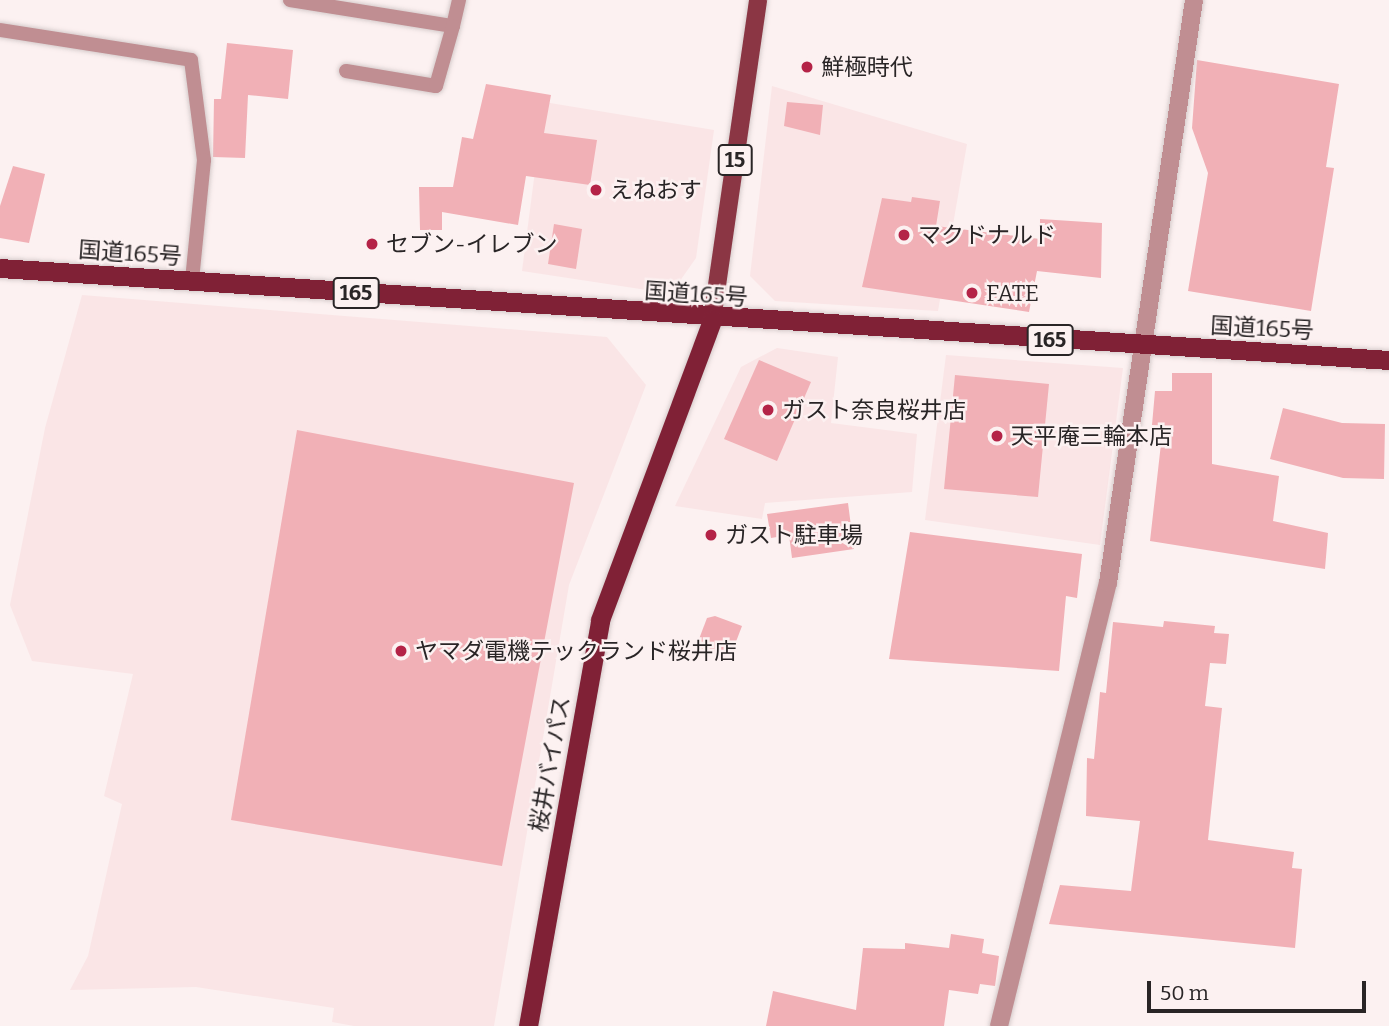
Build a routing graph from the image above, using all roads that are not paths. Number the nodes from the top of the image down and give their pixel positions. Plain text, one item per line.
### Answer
1 (290, 0) edge
2 (459, 0) edge
3 (758, 0) edge
4 (1194, 0) edge
5 (453, 26) junction
6 (0, 30) edge
7 (346, 71) dead end
8 (0, 268) edge
9 (192, 281) junction
10 (712, 320) junction
11 (1141, 346) junction
12 (1389, 360) edge
13 (528, 1026) edge
14 (999, 1026) edge

1 - 5 lane
2 - 5 lane
3 - 10 main road, 15
4 - 11 street
5 - 7 lane
6 - 9 lane
8 - 9 highway, 国道165号 / 165
9 - 10 highway, 国道165号 / 165
10 - 11 highway, 国道165号 / 165
10 - 13 highway, 桜井バイパス
11 - 12 highway, 国道165号 / 165
11 - 14 street

